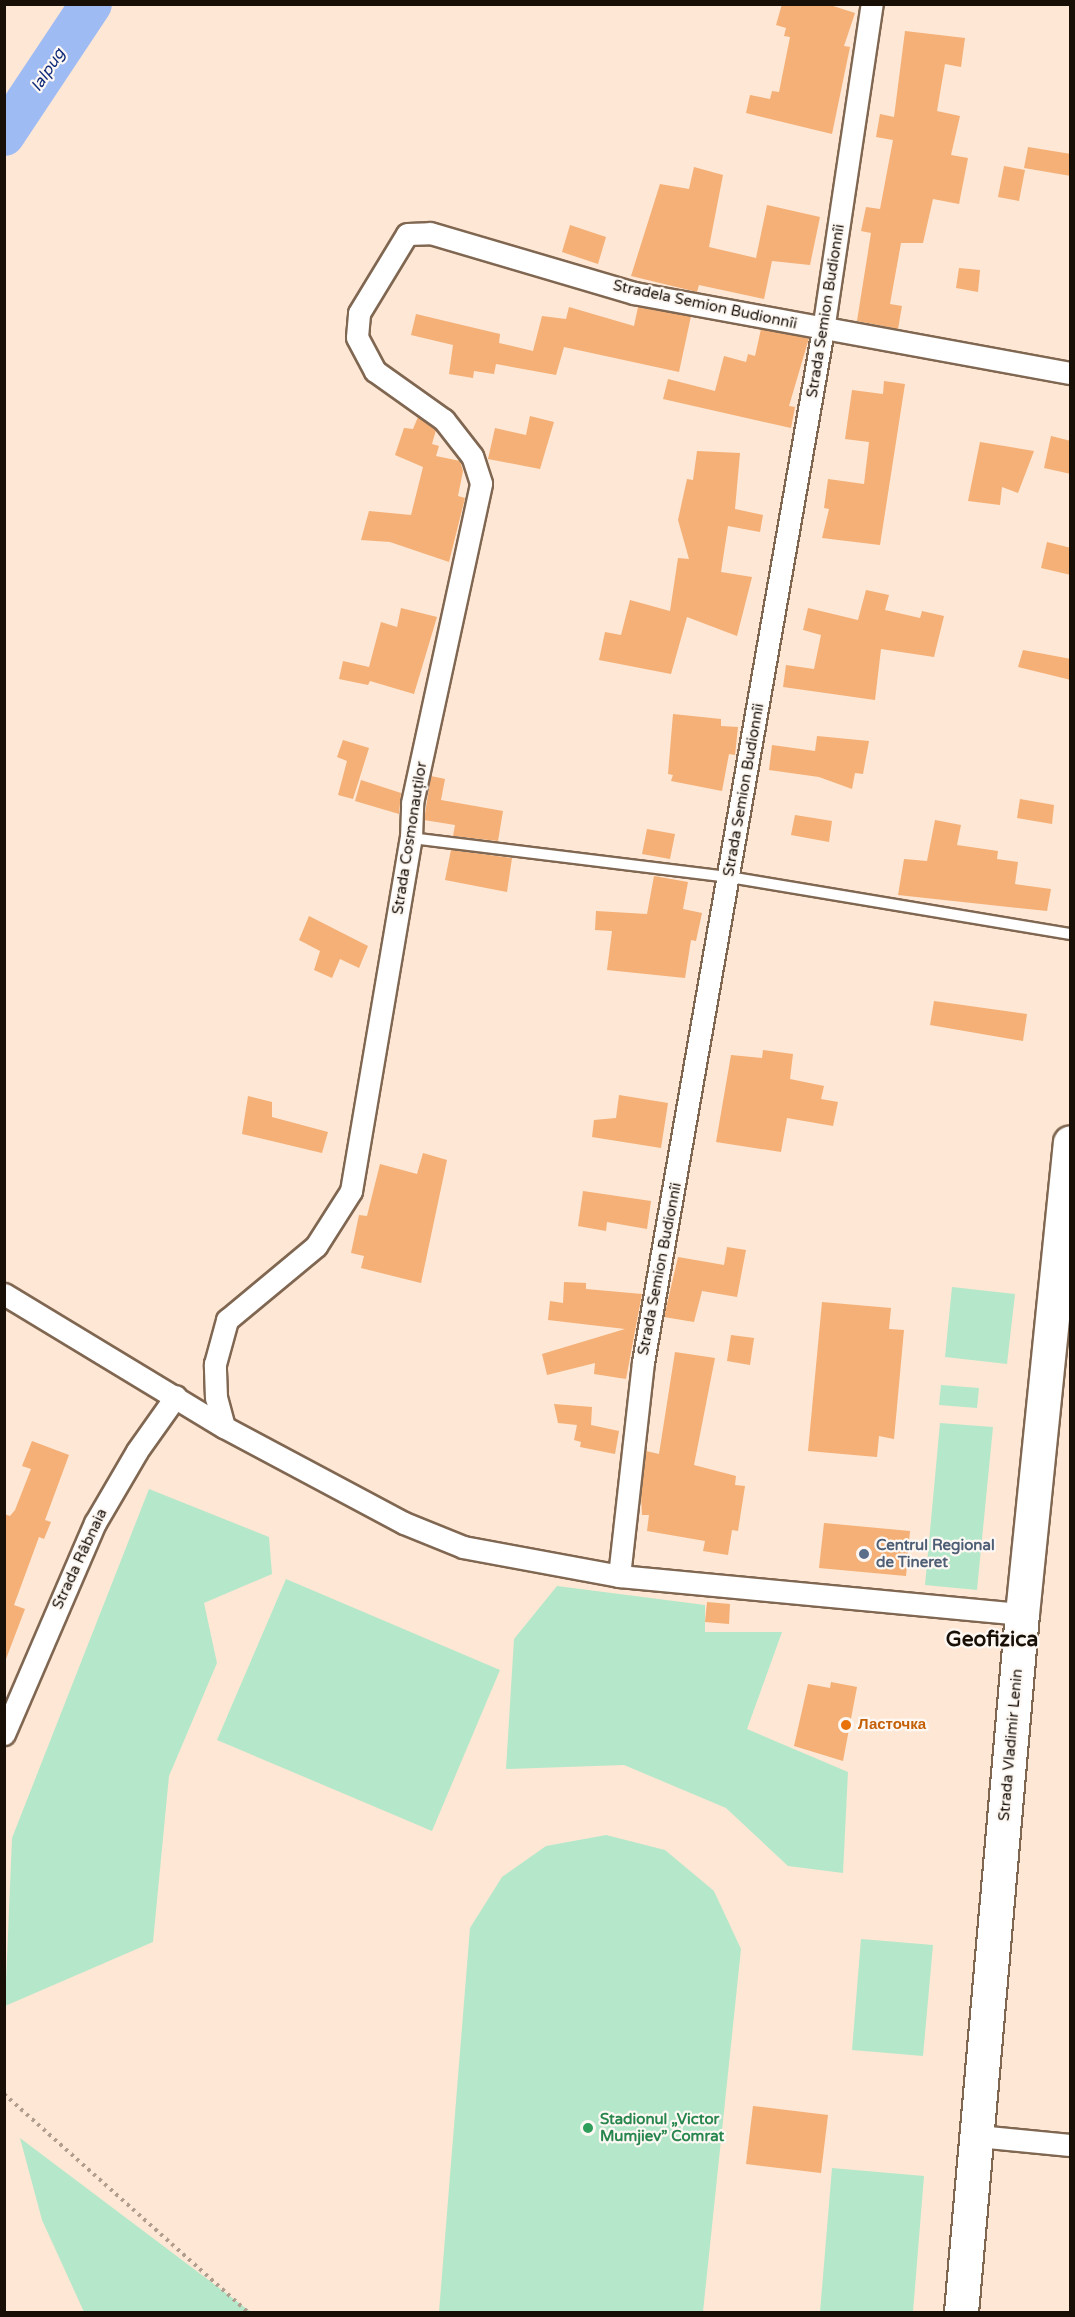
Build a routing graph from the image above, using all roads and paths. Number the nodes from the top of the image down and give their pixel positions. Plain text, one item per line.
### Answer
1 (872, 4) edge
2 (415, 231) joint
3 (823, 330) junction
4 (1071, 373) edge
5 (411, 838) junction
6 (729, 877) junction
7 (1071, 934) edge
8 (1071, 1142) edge
9 (4, 1294) edge
10 (176, 1396) junction
11 (224, 1427) junction
12 (619, 1576) junction
13 (1023, 1614) junction
14 (4, 1734) edge
15 (4, 2094) edge
16 (978, 2136) junction
17 (1071, 2145) edge
18 (248, 2313) edge
19 (961, 2313) edge

1 - 3 street, Strada Semion Budionnîi
2 - 3 street, Stradela Semion Budionnîi
2 - 5 street, Strada Cosmonauților
3 - 4 street, Stradela Semion Budionnîi
3 - 6 street, Strada Semion Budionnîi
5 - 6 lane
5 - 11 street, Strada Cosmonauților
6 - 7 lane
6 - 12 street, Strada Semion Budionnîi
8 - 13 main road, Strada Vladimir Lenin
9 - 10 street
10 - 11 street
10 - 14 street, Strada Râbnaia
11 - 12 street
12 - 13 street
13 - 16 main road, Strada Vladimir Lenin
15 - 18 path
16 - 17 street
16 - 19 main road, Strada Vladimir Lenin

